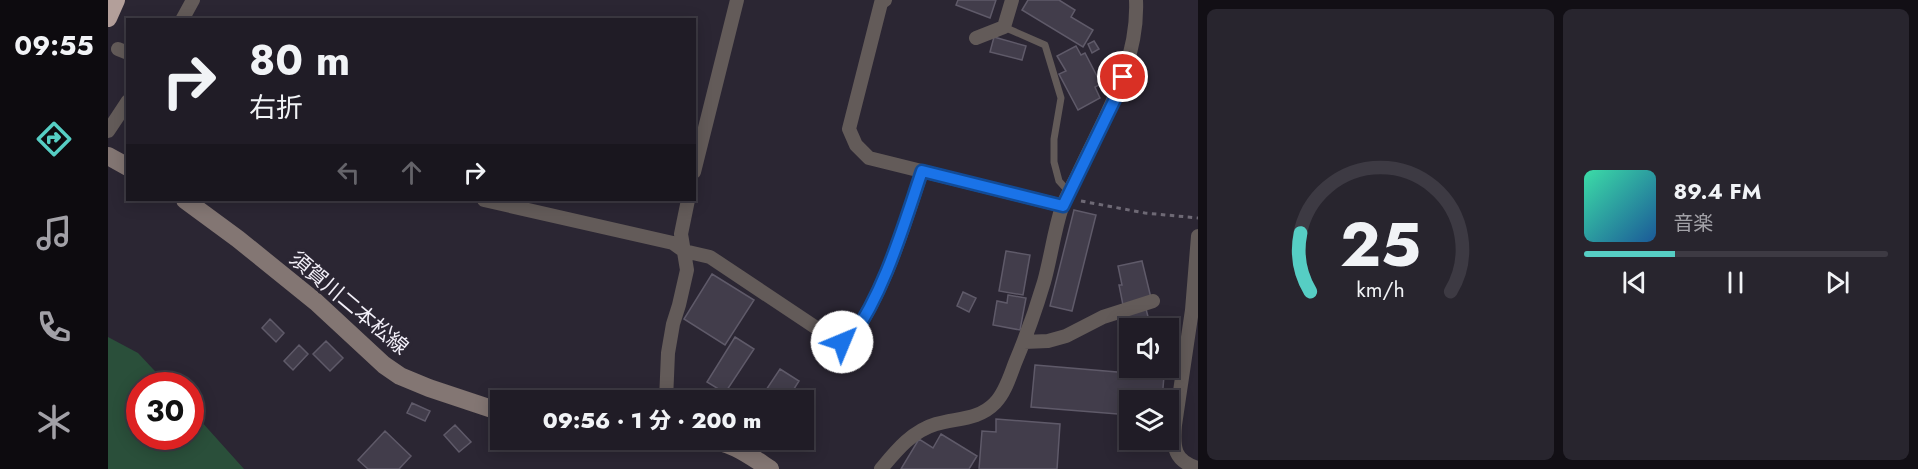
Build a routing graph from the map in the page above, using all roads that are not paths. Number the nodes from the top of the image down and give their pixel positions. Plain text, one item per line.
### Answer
1 (116, 0) edge
2 (193, 0) edge
3 (737, 0) edge
4 (885, 0) edge
5 (1012, 0) edge
6 (1136, 0) edge
7 (108, 18) edge
8 (183, 18) edge
9 (1004, 27) junction
10 (976, 38) dead end
11 (126, 104) edge
12 (108, 131) edge
13 (108, 156) edge
14 (696, 164) edge
15 (126, 166) edge
16 (922, 171) junction
17 (1066, 199) junction
18 (186, 201) edge
19 (488, 201) edge
20 (688, 201) edge
21 (1198, 236) edge
22 (684, 251) junction
23 (1153, 301) dead end
24 (1024, 342) junction
25 (666, 390) edge
26 (490, 408) edge
27 (742, 450) edge
28 (1198, 468) edge
29 (770, 469) edge
30 (881, 469) edge

1 - 7 highway
2 - 8 street
3 - 14 street
4 - 16 street
5 - 9 street
6 - 17 street
9 - 10 street
9 - 17 lane
11 - 12 street
13 - 15 main road
16 - 17 street
16 - 22 street
17 - 24 street
18 - 26 main road, 須賀川二本松線
19 - 22 street
20 - 22 street
21 - 28 street
22 - 25 street
23 - 24 street
24 - 30 street
27 - 29 main road

